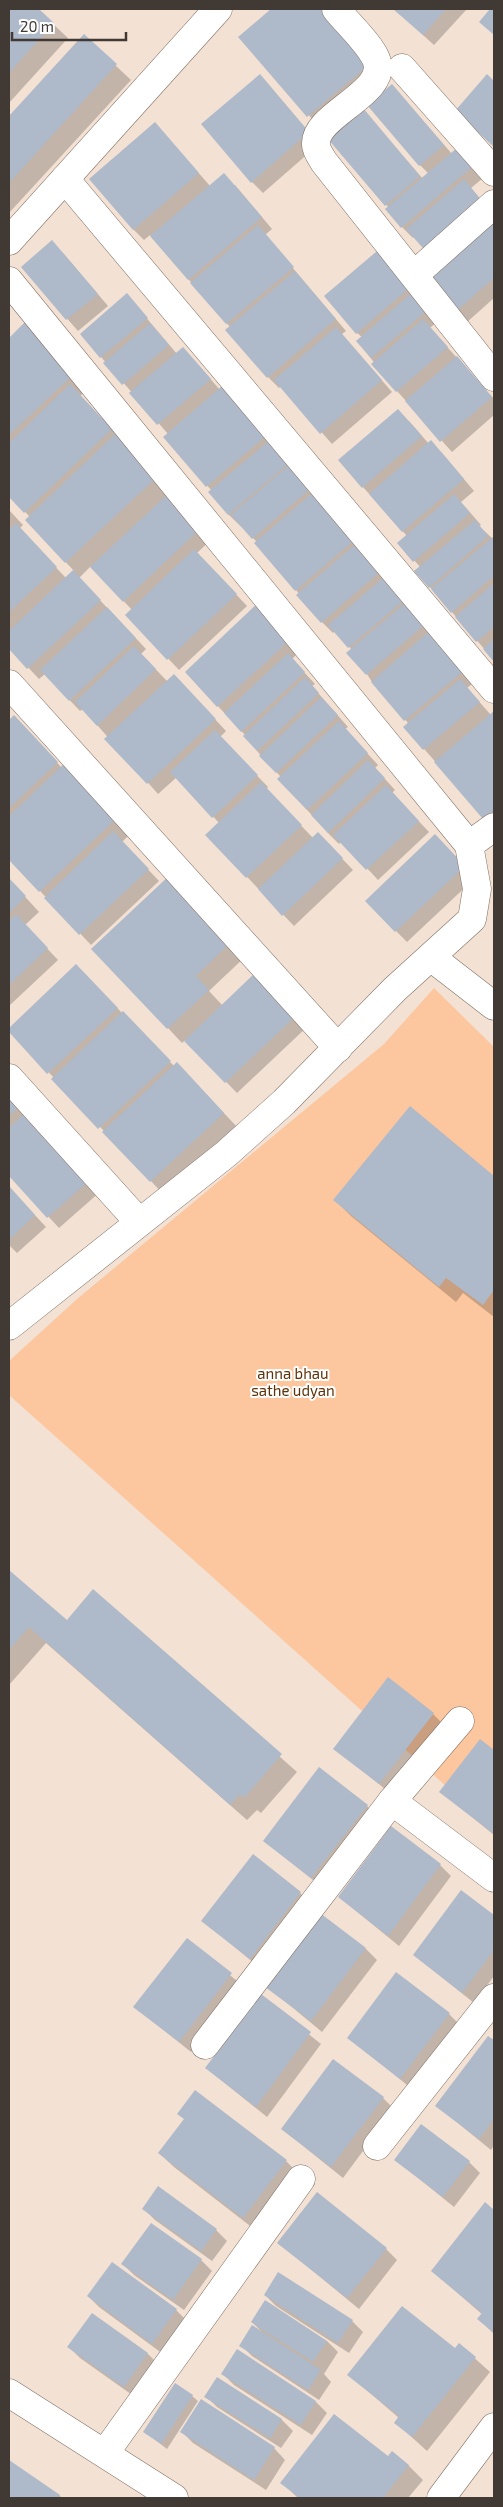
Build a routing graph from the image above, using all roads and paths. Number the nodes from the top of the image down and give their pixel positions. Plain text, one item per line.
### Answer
1 (218, 9) edge
2 (336, 9) edge
3 (402, 68) dead end
4 (494, 172) edge
5 (65, 179) junction
6 (494, 204) edge
7 (9, 241) edge
8 (414, 275) junction
9 (9, 281) edge
10 (494, 376) edge
11 (9, 684) edge
12 (494, 689) edge
13 (494, 827) edge
14 (469, 845) junction
15 (432, 958) junction
16 (494, 1006) edge
17 (338, 1048) junction
18 (9, 1078) edge
19 (139, 1222) junction
20 (9, 1326) edge
21 (460, 1721) dead end
22 (392, 1801) junction
23 (494, 1878) edge
24 (494, 1998) edge
25 (205, 2045) dead end
26 (377, 2146) dead end
27 (301, 2180) dead end
28 (9, 2393) edge
29 (494, 2427) edge
30 (104, 2453) junction
31 (174, 2498) edge
32 (441, 2498) edge

1 - 5 street
2 - 8 street
3 - 4 street
5 - 7 street
5 - 12 street
6 - 8 street
8 - 10 street
9 - 14 street
11 - 17 street
13 - 14 street
14 - 15 street
15 - 16 street
15 - 17 street
17 - 19 street
18 - 19 street
19 - 20 street
21 - 22 street
22 - 23 street
22 - 25 street
24 - 26 street
27 - 30 street
28 - 30 street
29 - 32 street
30 - 31 street

